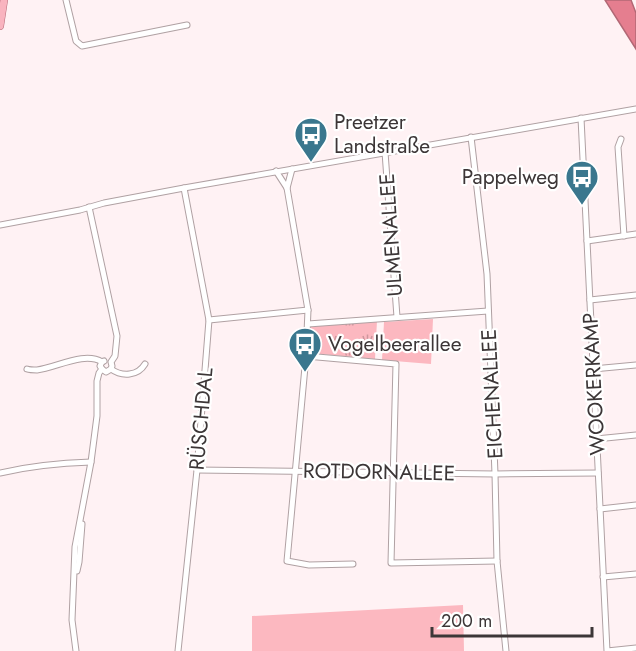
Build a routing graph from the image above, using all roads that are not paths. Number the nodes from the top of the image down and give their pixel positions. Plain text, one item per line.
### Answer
1 (4, 0) edge
2 (66, 0) edge
3 (188, 25) dead end
4 (0, 26) edge
5 (636, 109) edge
6 (581, 118) junction
7 (471, 137) junction
8 (621, 139) dead end
9 (385, 152) junction
10 (292, 169) junction
11 (276, 171) junction
12 (184, 188) junction
13 (287, 188) junction
14 (89, 207) junction
15 (0, 225) edge
16 (636, 234) edge
17 (624, 236) junction
18 (587, 241) junction
19 (636, 295) edge
20 (590, 300) junction
21 (308, 310) junction
22 (488, 311) junction
23 (397, 317) junction
24 (209, 320) junction
25 (308, 324) junction
26 (306, 356) junction
27 (102, 362) junction
28 (111, 362) junction
29 (145, 363) dead end
30 (636, 365) edge
31 (27, 369) dead end
32 (102, 369) junction
33 (111, 369) junction
34 (593, 369) junction
35 (636, 435) edge
36 (596, 440) junction
37 (91, 462) junction
38 (197, 470) junction
39 (295, 470) junction
40 (393, 472) junction
41 (0, 473) edge
42 (598, 473) junction
43 (495, 474) junction
44 (636, 505) edge
45 (600, 509) junction
46 (497, 561) junction
47 (353, 564) dead end
48 (636, 574) edge
49 (603, 577) junction
50 (636, 648) edge
51 (76, 651) edge
52 (178, 651) edge
53 (506, 651) edge
54 (607, 651) edge

1 - 4 main road
2 - 3 street
5 - 6 street
6 - 7 street
6 - 18 street, WOOKERKAMP
7 - 9 street
7 - 22 street, EICHENALLEE
8 - 17 street
9 - 10 street
9 - 23 street, ULMENALLEE
10 - 11 street
10 - 13 street
11 - 12 street
11 - 13 street
12 - 14 street
12 - 24 street, RÜSCHDAL
13 - 21 street
14 - 15 street
14 - 28 street
16 - 17 street
17 - 18 street
18 - 20 street, WOOKERKAMP
19 - 20 street
20 - 34 street, WOOKERKAMP
21 - 24 street
21 - 25 street
22 - 23 street
22 - 43 street, EICHENALLEE
23 - 25 street
24 - 38 street, RÜSCHDAL
25 - 26 street
26 - 39 street
26 - 40 street
27 - 28 street
27 - 31 street
27 - 32 street
28 - 33 street
29 - 33 street
30 - 34 street
32 - 33 street
32 - 37 street
34 - 36 street, WOOKERKAMP
35 - 36 street
36 - 42 street, WOOKERKAMP
37 - 41 street
37 - 51 street
38 - 39 street, ROTDORNALLEE
38 - 52 street, RÜSCHDAL
39 - 40 street, ROTDORNALLEE
39 - 47 street
40 - 43 street, ROTDORNALLEE
40 - 46 street
42 - 43 street, ROTDORNALLEE
42 - 45 street, WOOKERKAMP
43 - 46 street, EICHENALLEE
44 - 45 street
45 - 49 street, WOOKERKAMP
46 - 53 street, EICHENALLEE
48 - 49 street
49 - 54 street, WOOKERKAMP
50 - 54 street

